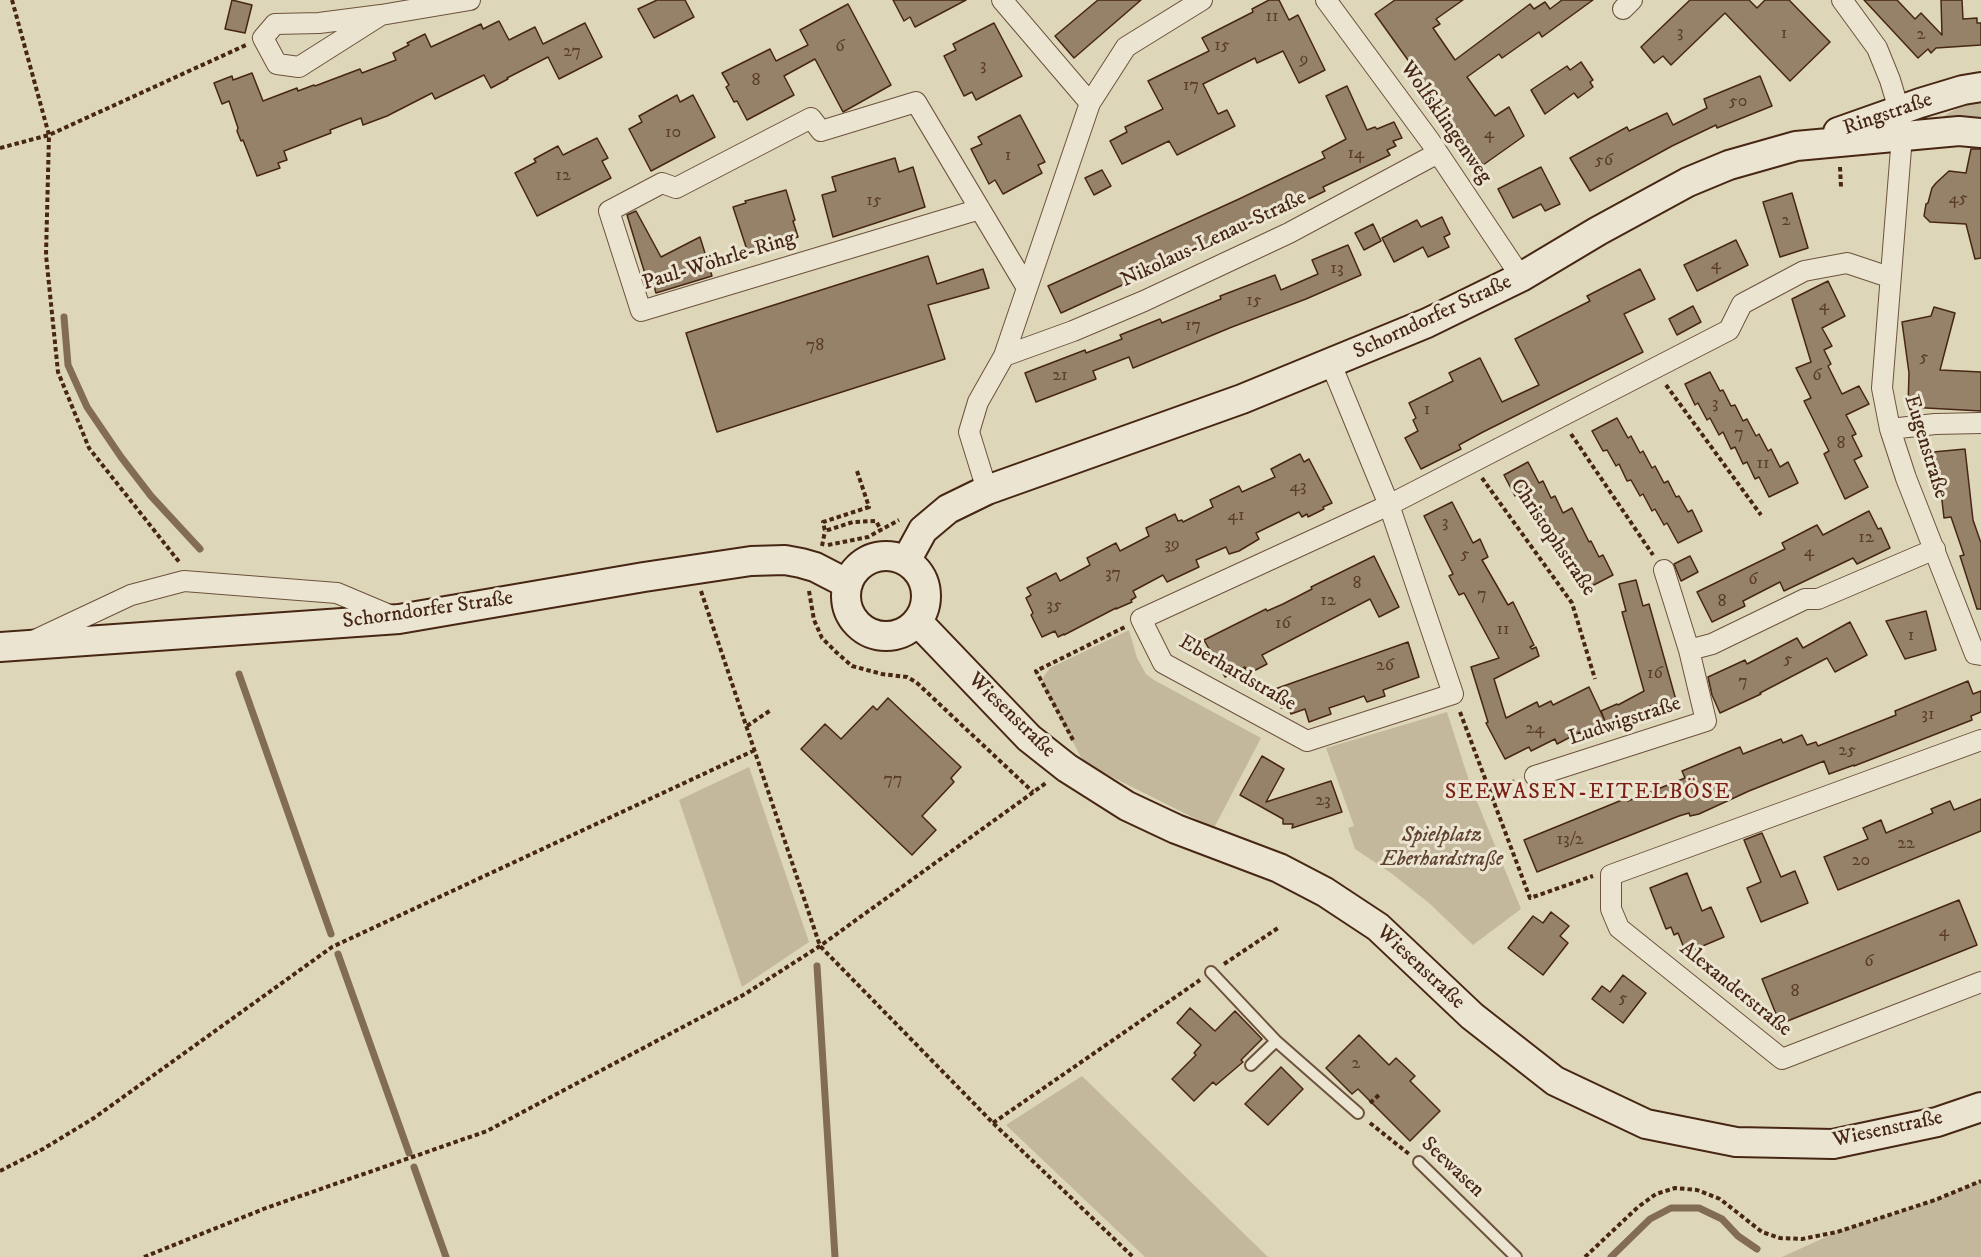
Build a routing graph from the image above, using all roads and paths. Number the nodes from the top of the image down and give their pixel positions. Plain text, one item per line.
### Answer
1 (12, 0) edge
2 (470, 0) edge
3 (1002, 0) edge
4 (1202, 0) edge
5 (1326, 0) edge
6 (1842, 0) edge
7 (381, 15) junction
8 (263, 38) junction
9 (1981, 87) edge
10 (1090, 103) junction
11 (1900, 123) junction
12 (1981, 133) edge
13 (49, 135) junction
14 (0, 148) edge
15 (1438, 153) junction
16 (980, 209) junction
17 (1521, 277) junction
18 (1889, 277) junction
19 (1027, 288) junction
20 (1004, 356) junction
21 (1330, 364) junction
22 (1654, 368) junction
23 (1559, 417) junction
24 (1981, 423) edge
25 (1890, 429) junction
26 (1471, 463) junction
27 (857, 471) dead end
28 (987, 490) junction
29 (1389, 505) junction
30 (1761, 515) dead end
31 (881, 530) dead end
32 (825, 531) junction
33 (822, 546) dead end
34 (1935, 549) junction
35 (906, 561) junction
36 (694, 569) junction
37 (1664, 570) joint
38 (184, 581) junction
39 (848, 584) junction
40 (399, 619) junction
41 (1141, 619) junction
42 (918, 622) junction
43 (11, 646) edge
44 (1689, 650) junction
45 (836, 652) dead end
46 (1978, 655) edge
47 (1595, 679) dead end
48 (1453, 694) junction
49 (771, 710) dead end
50 (747, 726) junction
51 (1981, 740) edge
52 (755, 750) junction
53 (1067, 768) junction
54 (1535, 776) joint
55 (1488, 787) junction
56 (1034, 792) junction
57 (1611, 875) junction
58 (1278, 928) dead end
59 (820, 946) junction
60 (1211, 972) junction
61 (1981, 982) edge
62 (1276, 1041) junction
63 (1251, 1065) dead end
64 (1381, 1093) dead end
65 (1981, 1107) edge
66 (1358, 1113) junction
67 (993, 1123) junction
68 (1419, 1162) joint
69 (0, 1171) edge
70 (1981, 1181) edge
71 (144, 1257) edge
72 (1133, 1257) edge
73 (1516, 1257) edge
74 (1585, 1257) edge

1 - 13 path
2 - 7 street
3 - 10 street
4 - 10 street
5 - 15 street, Wolfsklingenweg
6 - 11 street
7 - 8 street
7 - 8 street
8 - 13 path
9 - 11 street, Ringstraße
10 - 19 street
11 - 12 street, Schorndorfer Straße
11 - 17 street, Schorndorfer Straße
11 - 18 street, Eugenstraße
13 - 14 path
13 - 38 path
15 - 17 street, Wolfsklingenweg
15 - 20 street, Nikolaus-Lenau-Straße
16 - 16 street, Paul-Wöhrle-Ring
16 - 19 street, Paul-Wöhrle-Ring
17 - 21 street, Schorndorfer Straße
18 - 22 street
18 - 25 street, Eugenstraße
19 - 20 street
20 - 28 street
21 - 28 street, Schorndorfer Straße
21 - 29 street
22 - 23 street
22 - 30 path
23 - 26 street
23 - 37 path
24 - 25 street
25 - 34 street, Eugenstraße
26 - 29 street
26 - 47 path, Christophstraße
27 - 32 path
28 - 35 street, Schorndorfer Straße
29 - 41 street, Eberhardstraße
29 - 48 street
31 - 32 path
32 - 33 path
34 - 44 street
34 - 46 street, Eugenstraße
35 - 39 street
35 - 42 street
36 - 39 street, Schorndorfer Straße
36 - 40 street, Schorndorfer Straße
36 - 50 path
37 - 44 street, Ludwigstraße
38 - 40 street
38 - 43 street
39 - 42 street
40 - 43 street, Schorndorfer Straße
41 - 48 street, Eberhardstraße
41 - 53 path
42 - 53 street, Wiesenstraße
44 - 54 street, Ludwigstraße
45 - 56 path
48 - 55 path
49 - 50 path
50 - 52 path
51 - 57 street
52 - 59 path
52 - 69 path
53 - 56 path
53 - 65 street, Wiesenstraße
54 - 55 path
55 - 57 path
56 - 59 path
57 - 61 street, Alexanderstraße
58 - 60 path
59 - 67 path
59 - 71 path
60 - 62 lane
60 - 67 path
62 - 63 lane
62 - 66 lane
64 - 66 path
66 - 68 path, Seewasen
67 - 72 path
68 - 73 lane, Seewasen
70 - 74 path

